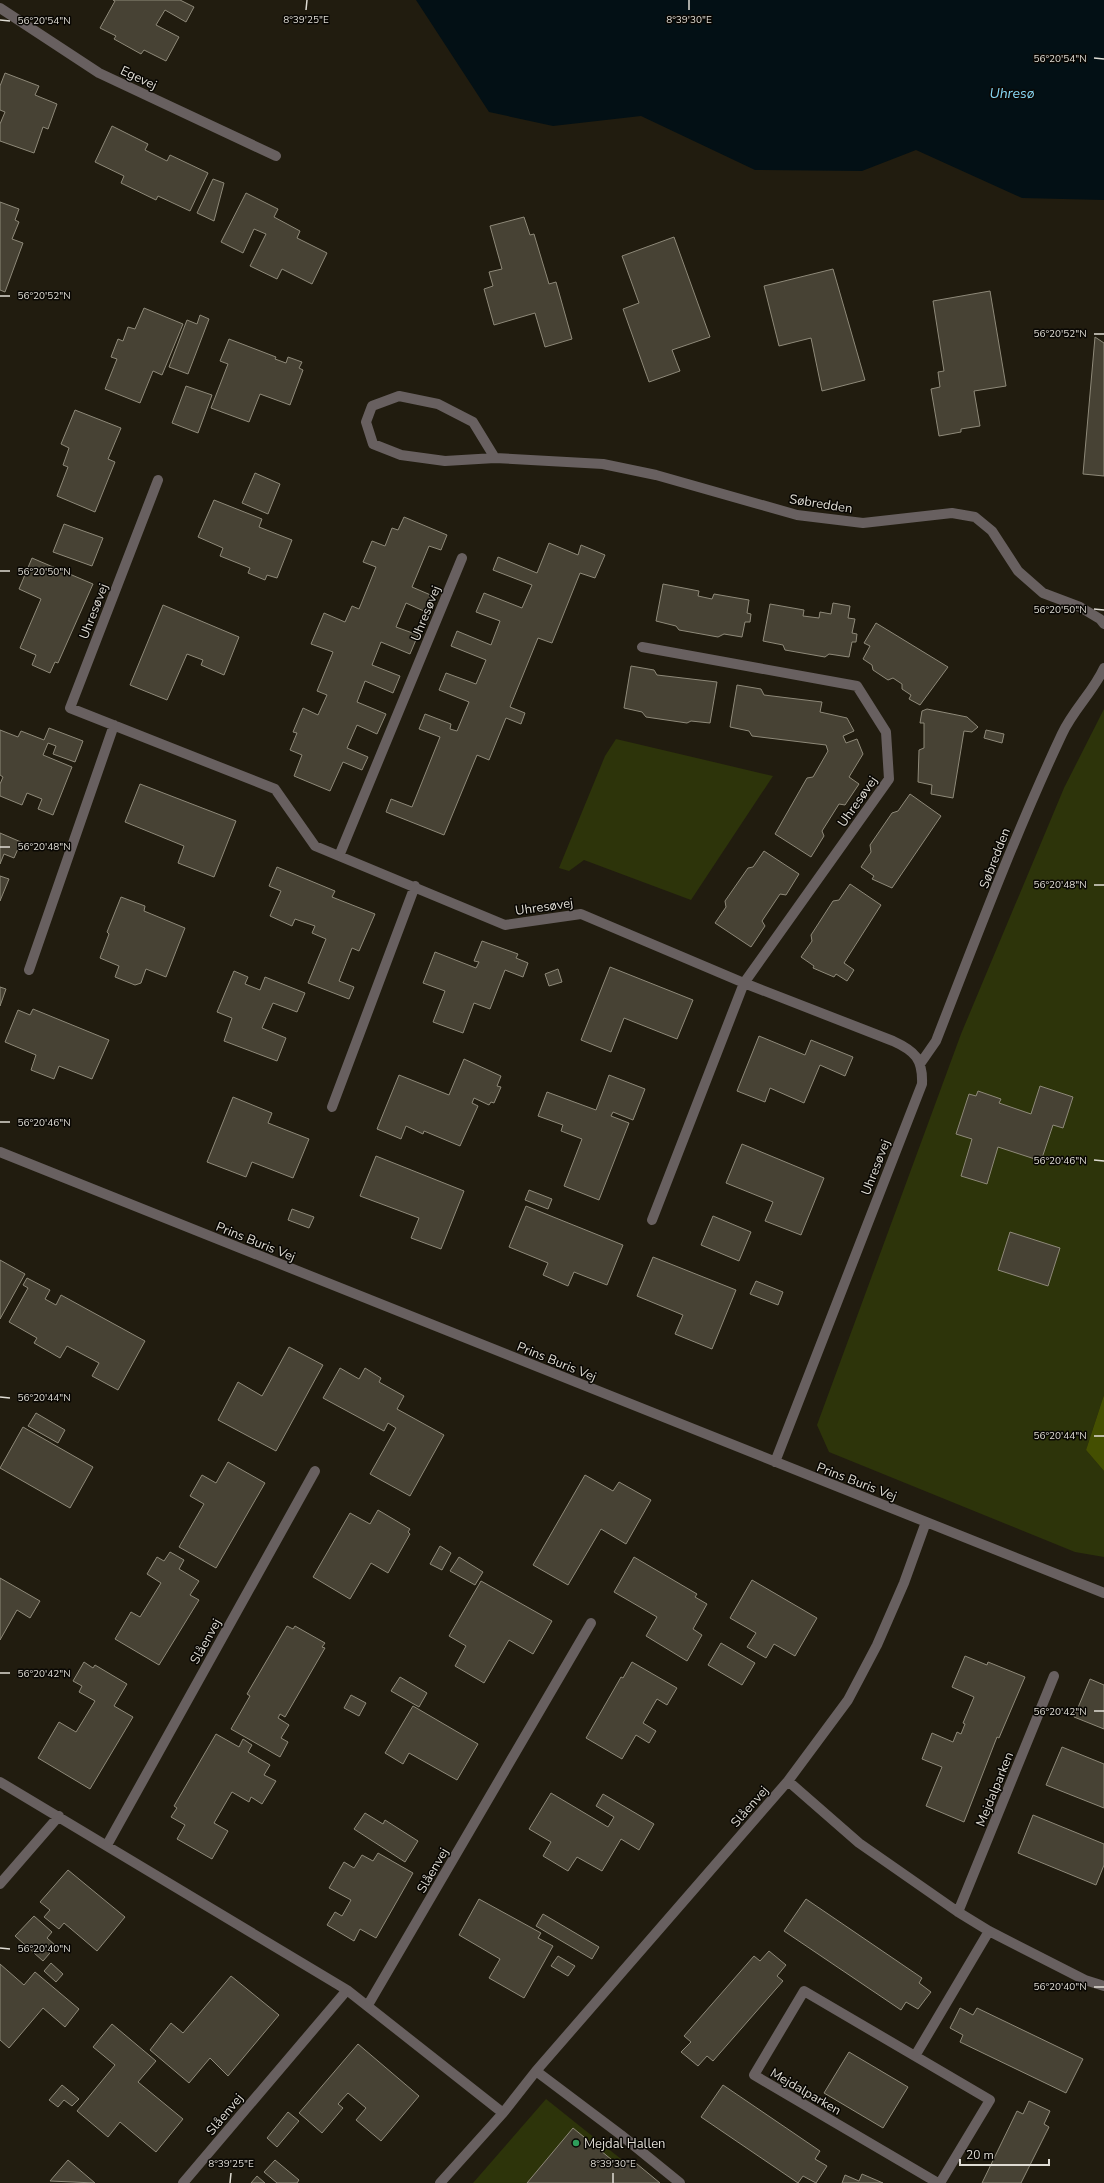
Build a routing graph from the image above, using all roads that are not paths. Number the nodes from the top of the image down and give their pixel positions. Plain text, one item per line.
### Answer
1 (0, 8) edge
2 (276, 156) dead end
3 (495, 458) junction
4 (158, 480) dead end
5 (462, 558) dead end
6 (1104, 624) edge
7 (642, 647) dead end
8 (1104, 668) edge
9 (114, 725) junction
10 (339, 856) junction
11 (415, 886) junction
12 (29, 970) dead end
13 (744, 983) junction
14 (920, 1064) junction
15 (332, 1107) dead end
16 (0, 1152) edge
17 (652, 1220) dead end
18 (775, 1462) junction
19 (315, 1471) dead end
20 (926, 1522) junction
21 (1104, 1593) edge
22 (591, 1623) dead end
23 (1054, 1676) dead end
24 (788, 1781) junction
25 (0, 1782) edge
26 (59, 1816) junction
27 (107, 1845) junction
28 (0, 1884) edge
29 (958, 1912) junction
30 (989, 1931) junction
31 (1104, 1986) edge
32 (347, 1990) junction
33 (368, 2005) junction
34 (915, 2056) junction
35 (536, 2071) junction
36 (503, 2113) junction
37 (183, 2183) edge
38 (440, 2183) edge
39 (680, 2183) edge
40 (939, 2183) edge

1 - 2 street, Egevej
3 - 3 street, Søbredden
3 - 6 street, Søbredden
4 - 9 street, Uhresøvej
5 - 10 street, Uhresøvej
7 - 13 street, Uhresøvej
8 - 14 street, Søbredden
9 - 10 street, Uhresøvej
9 - 12 street
10 - 11 street, Uhresøvej
11 - 13 street, Uhresøvej
11 - 15 street
13 - 14 street, Uhresøvej
13 - 17 street, Uhresøvej
14 - 18 street, Uhresøvej
16 - 18 street, Prins Buris Vej
18 - 20 street, Prins Buris Vej
19 - 27 street, Slåenvej
20 - 21 street, Prins Buris Vej
20 - 24 street, Slåenvej
22 - 33 street, Slåenvej
23 - 29 street, Mejdalparken
24 - 29 street
24 - 35 street, Slåenvej
25 - 26 street
26 - 27 street
26 - 28 street
27 - 32 street
29 - 30 street
30 - 31 street
30 - 34 street
32 - 33 street
32 - 37 street, Slåenvej
33 - 36 street
34 - 40 street, Mejdalparken
34 - 40 street, Mejdalparken
35 - 36 street, Slåenvej
35 - 39 street
36 - 38 street, Slåenvej

